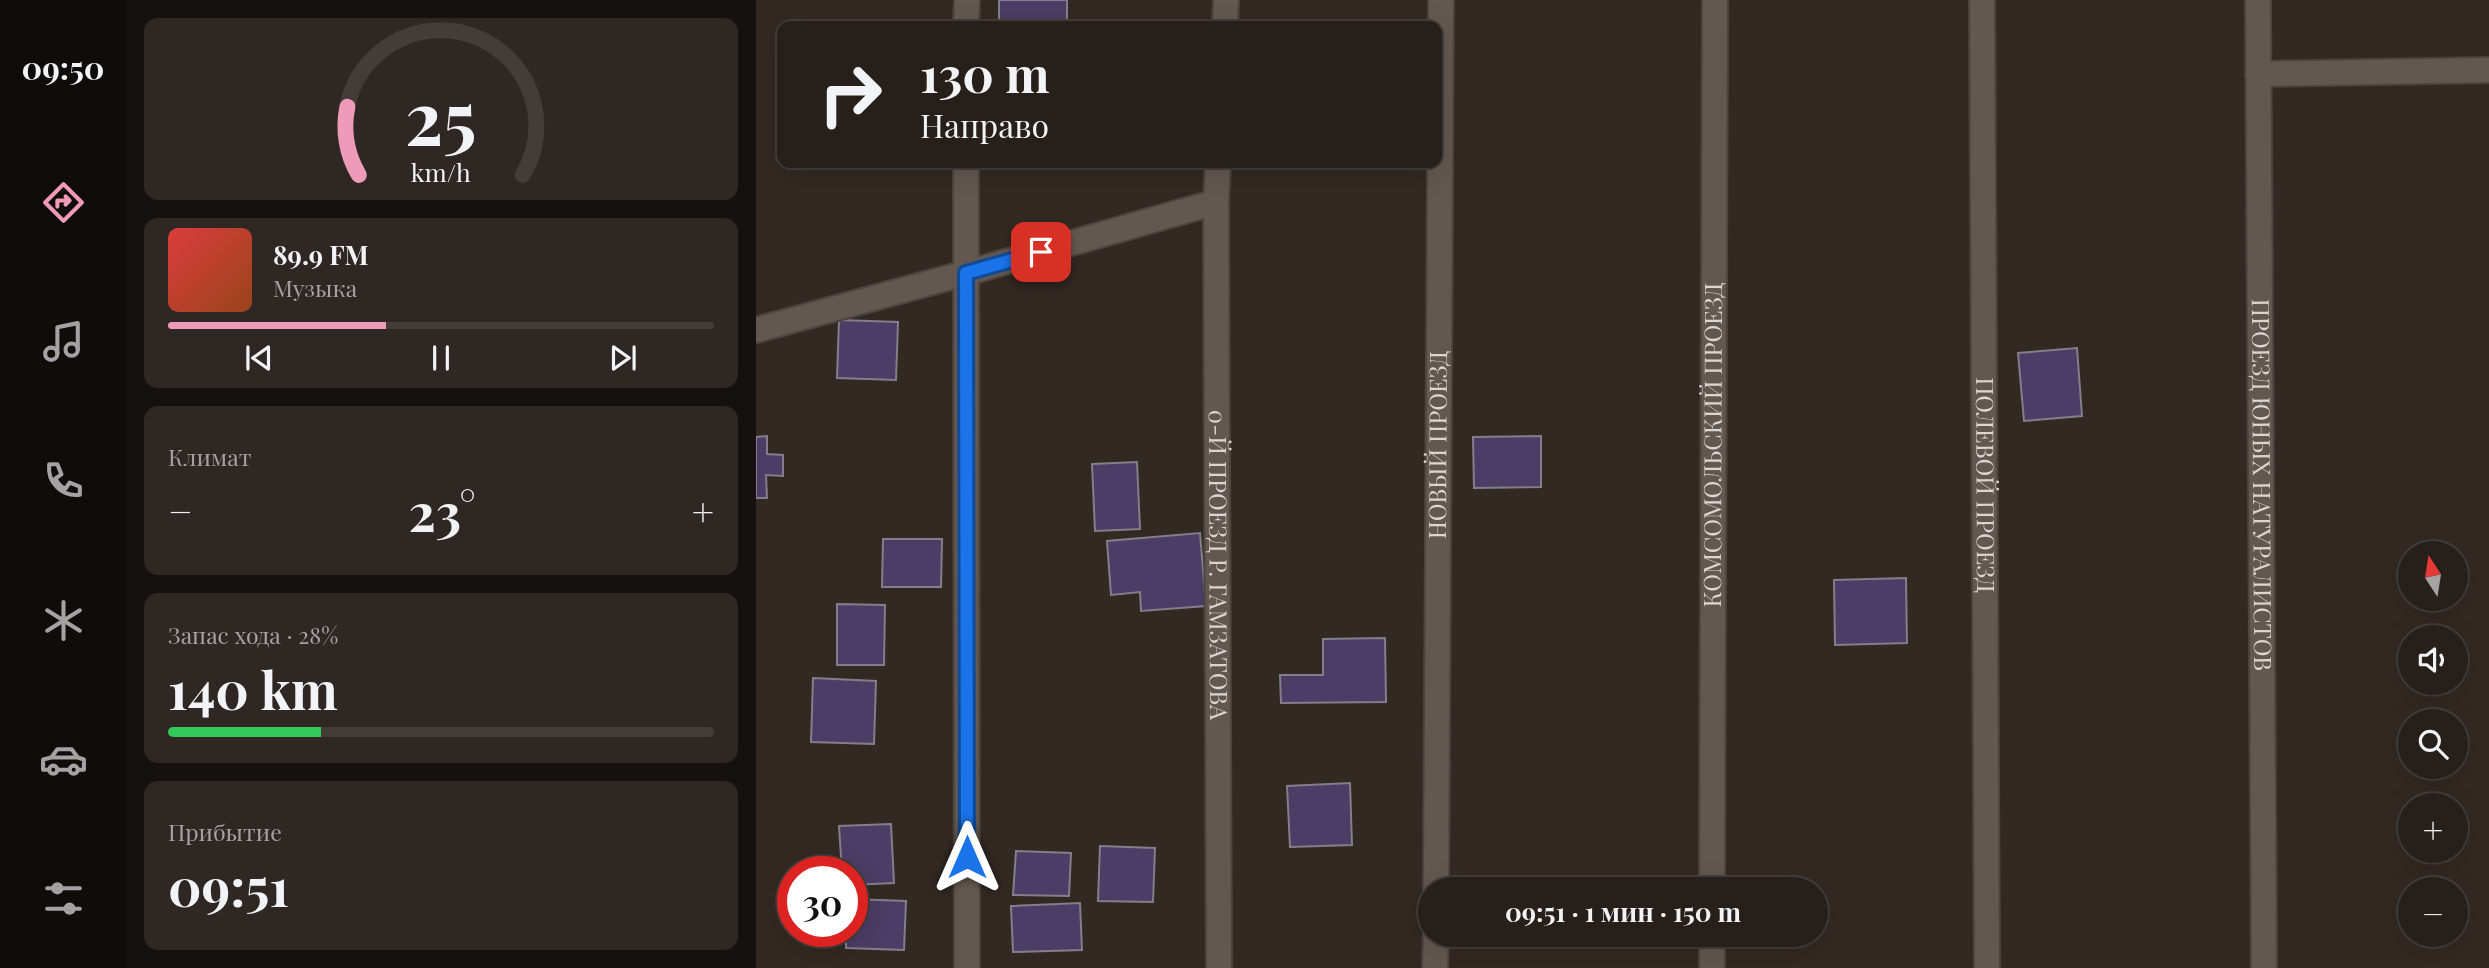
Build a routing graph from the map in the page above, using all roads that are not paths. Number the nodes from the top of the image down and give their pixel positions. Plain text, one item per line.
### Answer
1 (967, 0) edge
2 (1226, 0) edge
3 (1441, 0) edge
4 (1715, 0) edge
5 (1982, 0) edge
6 (2258, 0) edge
7 (967, 21) edge
8 (1225, 21) edge
9 (1441, 21) edge
10 (2489, 70) edge
11 (2258, 74) junction
12 (966, 168) edge
13 (1218, 168) edge
14 (1440, 168) edge
15 (1216, 202) junction
16 (966, 273) junction
17 (756, 330) edge
18 (1436, 877) edge
19 (1712, 877) edge
20 (1436, 947) edge
21 (1712, 947) edge
22 (967, 968) edge
23 (1219, 968) edge
24 (1436, 968) edge
25 (1712, 968) edge
26 (1987, 968) edge
27 (2264, 968) edge

1 - 7 street
2 - 8 street
3 - 9 street, НОВЫЙ ПРОЕЗД
4 - 19 street, КОМСОМОЛЬСКИЙ ПРОЕЗД
5 - 26 street, ПОЛЕВОЙ ПРОЕЗД
6 - 11 street, ПРОЕЗД ЮНЫХ НАТУРАЛИСТОВ
10 - 11 street
11 - 27 street, ПРОЕЗД ЮНЫХ НАТУРАЛИСТОВ
12 - 16 street
13 - 15 street, 0-Й ПРОЕЗД Р. ГАМЗАТОВА
14 - 18 street, НОВЫЙ ПРОЕЗД
15 - 16 street
15 - 23 street, 0-Й ПРОЕЗД Р. ГАМЗАТОВА
16 - 17 street
16 - 22 street
20 - 24 street
21 - 25 street

